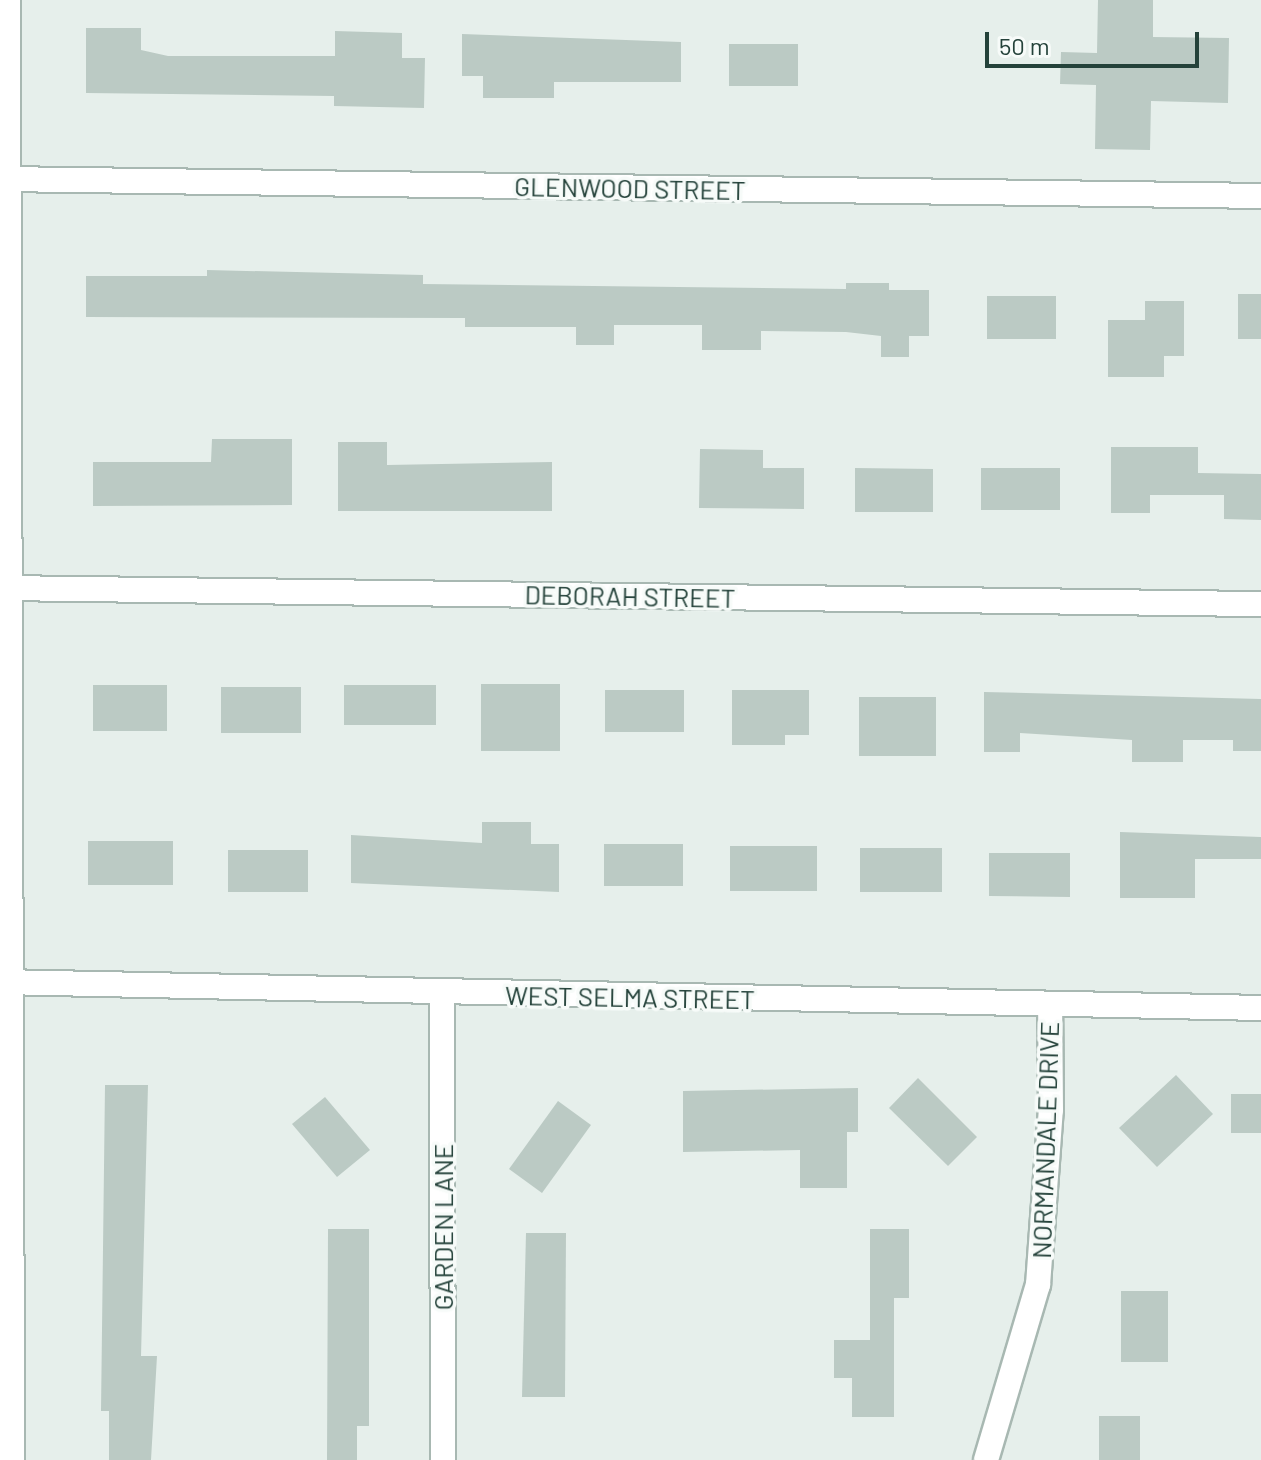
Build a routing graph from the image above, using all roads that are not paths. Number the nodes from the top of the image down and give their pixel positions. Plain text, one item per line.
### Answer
1 (8, 0) edge
2 (4, 179) edge
3 (1261, 196) edge
4 (4, 588) edge
5 (1261, 604) edge
6 (5, 982) edge
7 (442, 993) junction
8 (1050, 1004) junction
9 (1261, 1008) edge
10 (12, 1460) edge
11 (443, 1460) edge
12 (986, 1460) edge

1 - 2 street
2 - 3 street, GLENWOOD STREET
2 - 4 street
4 - 5 street, DEBORAH STREET
4 - 6 street
6 - 7 street, WEST SELMA STREET
6 - 10 street
7 - 8 street, WEST SELMA STREET
7 - 11 street, GARDEN LANE
8 - 9 street, WEST SELMA STREET
8 - 12 street, NORMANDALE DRIVE

